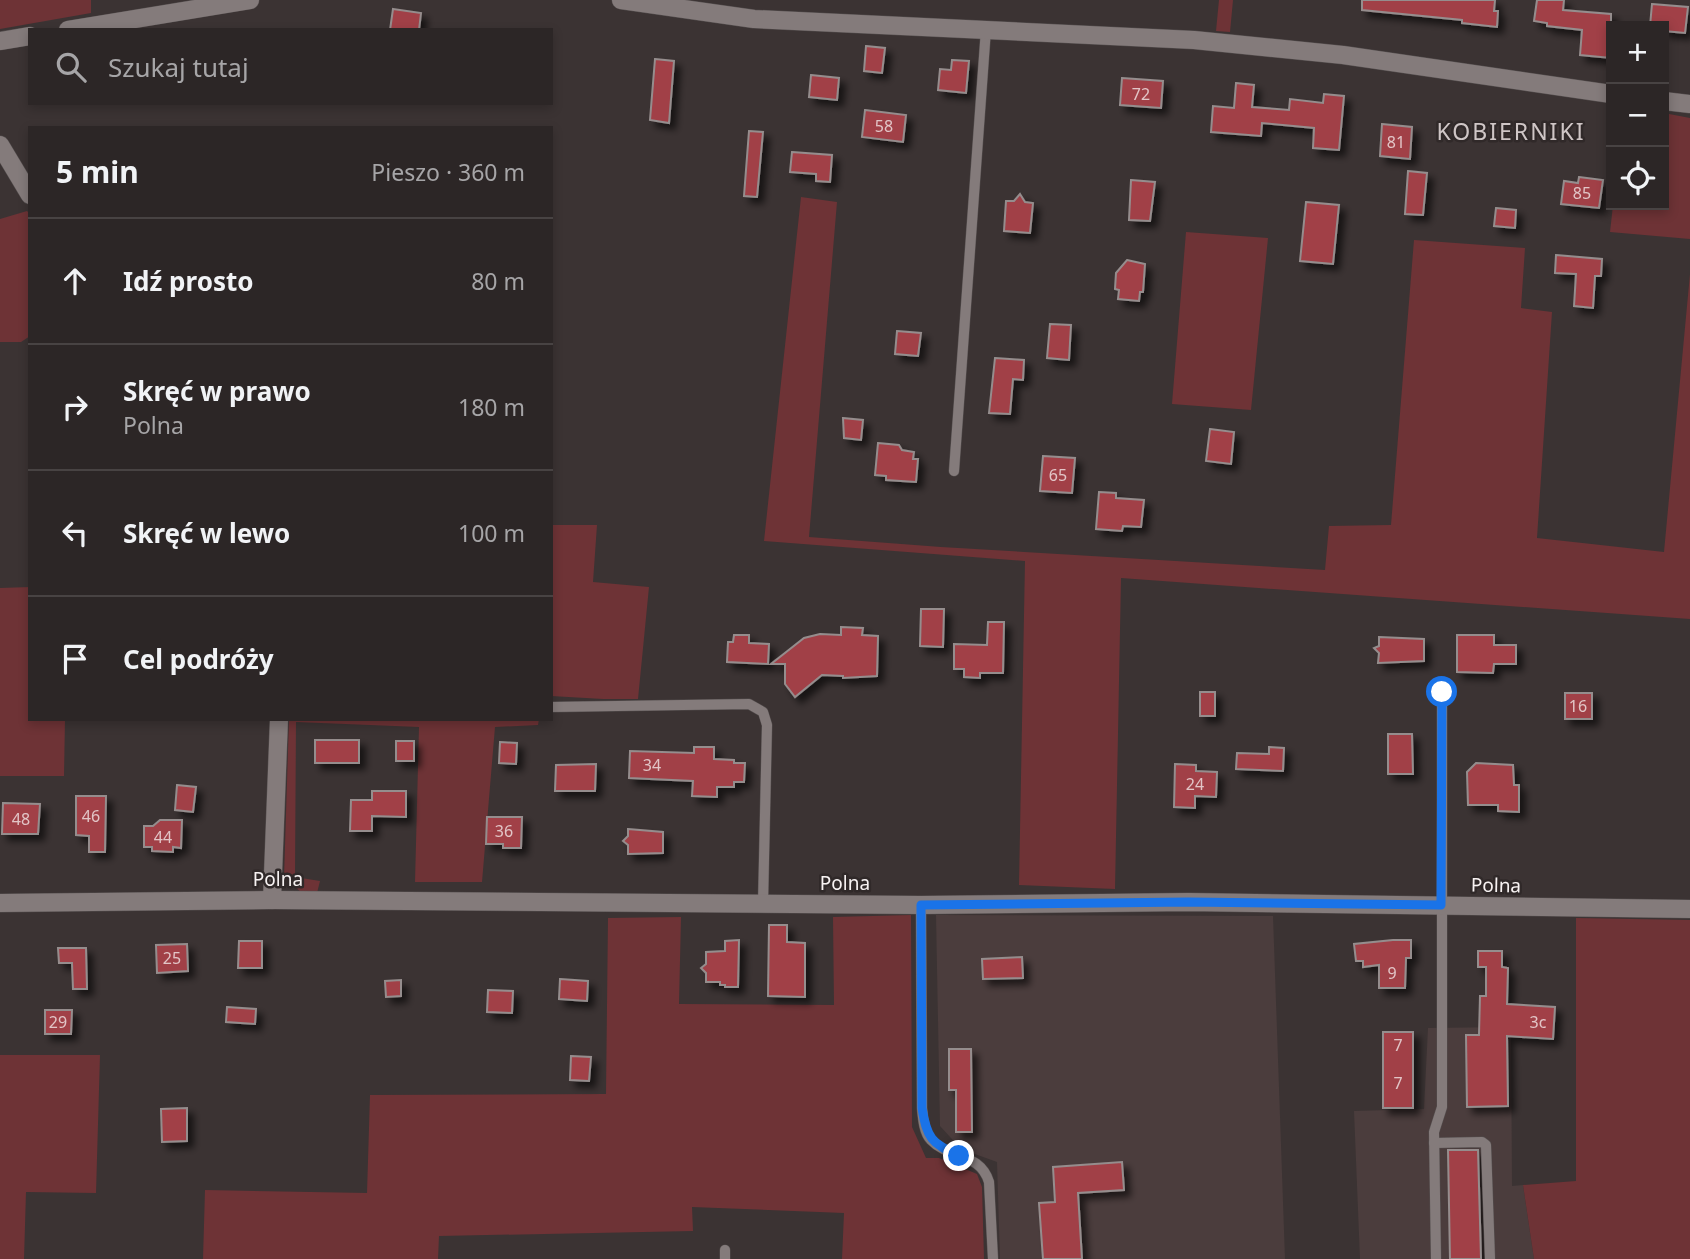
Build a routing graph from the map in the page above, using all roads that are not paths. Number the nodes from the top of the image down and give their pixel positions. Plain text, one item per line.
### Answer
1 (250, 0) edge
2 (621, 0) edge
3 (219, 2) edge
4 (668, 3) edge
5 (79, 28) edge
6 (986, 29) junction
7 (28, 36) edge
8 (0, 41) edge
9 (1606, 93) edge
10 (1669, 102) edge
11 (1690, 104) edge
12 (0, 145) edge
13 (28, 192) edge
14 (954, 471) dead end
15 (1442, 692) dead end
16 (553, 707) edge
17 (279, 721) edge
18 (272, 900) junction
19 (0, 903) edge
20 (763, 904) junction
21 (921, 905) junction
22 (1441, 905) junction
23 (1690, 909) edge
24 (1434, 1143) junction
25 (993, 1259) edge
26 (1436, 1259) edge
27 (1490, 1259) edge

1 - 3 street
2 - 4 street
3 - 5 street
4 - 6 street
6 - 9 street
6 - 14 lane
7 - 8 street
10 - 11 street
12 - 13 street
15 - 22 lane
16 - 20 lane
17 - 18 street
18 - 19 street, Polna
18 - 20 street, Polna
20 - 21 street, Polna
21 - 22 street, Polna
21 - 25 lane
22 - 23 street, Polna
22 - 24 lane
24 - 26 lane
24 - 27 lane

